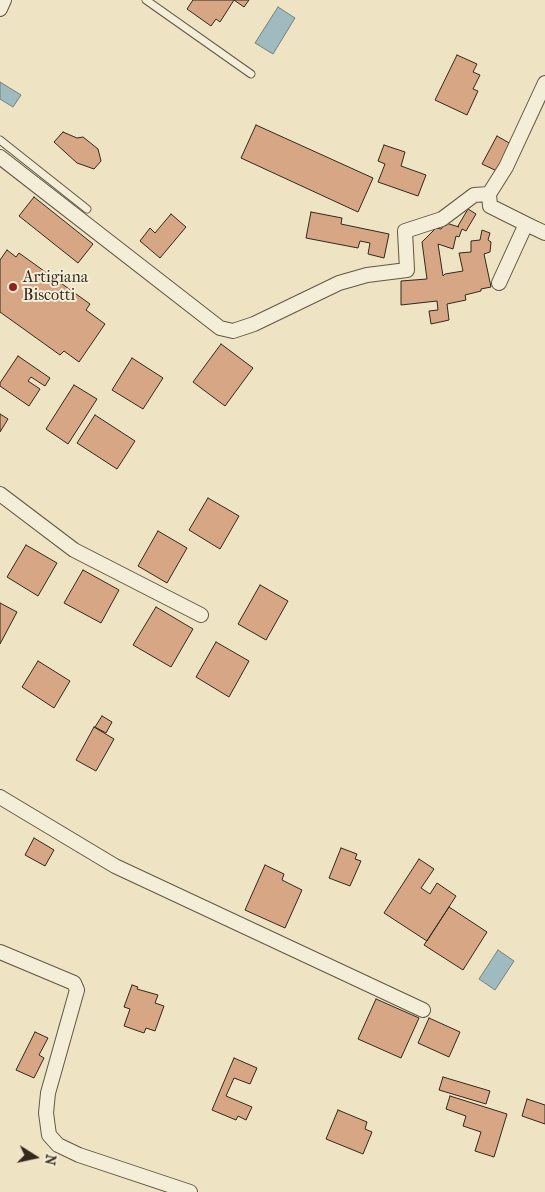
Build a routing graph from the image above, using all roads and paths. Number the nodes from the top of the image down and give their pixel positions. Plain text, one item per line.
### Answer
1 (4, 0) edge
2 (146, 0) edge
3 (0, 9) edge
4 (251, 74) dead end
5 (545, 83) edge
6 (0, 140) edge
7 (0, 156) edge
8 (489, 194) junction
9 (88, 208) dead end
10 (526, 224) junction
11 (545, 233) edge
12 (499, 283) dead end
13 (0, 494) edge
14 (201, 615) dead end
15 (0, 797) edge
16 (0, 952) edge
17 (423, 1010) dead end
18 (190, 1192) edge

1 - 3 street
2 - 4 lane
5 - 8 street
6 - 9 lane
7 - 8 street
8 - 10 street
10 - 11 street
10 - 12 street
13 - 14 street
15 - 17 street
16 - 18 street

